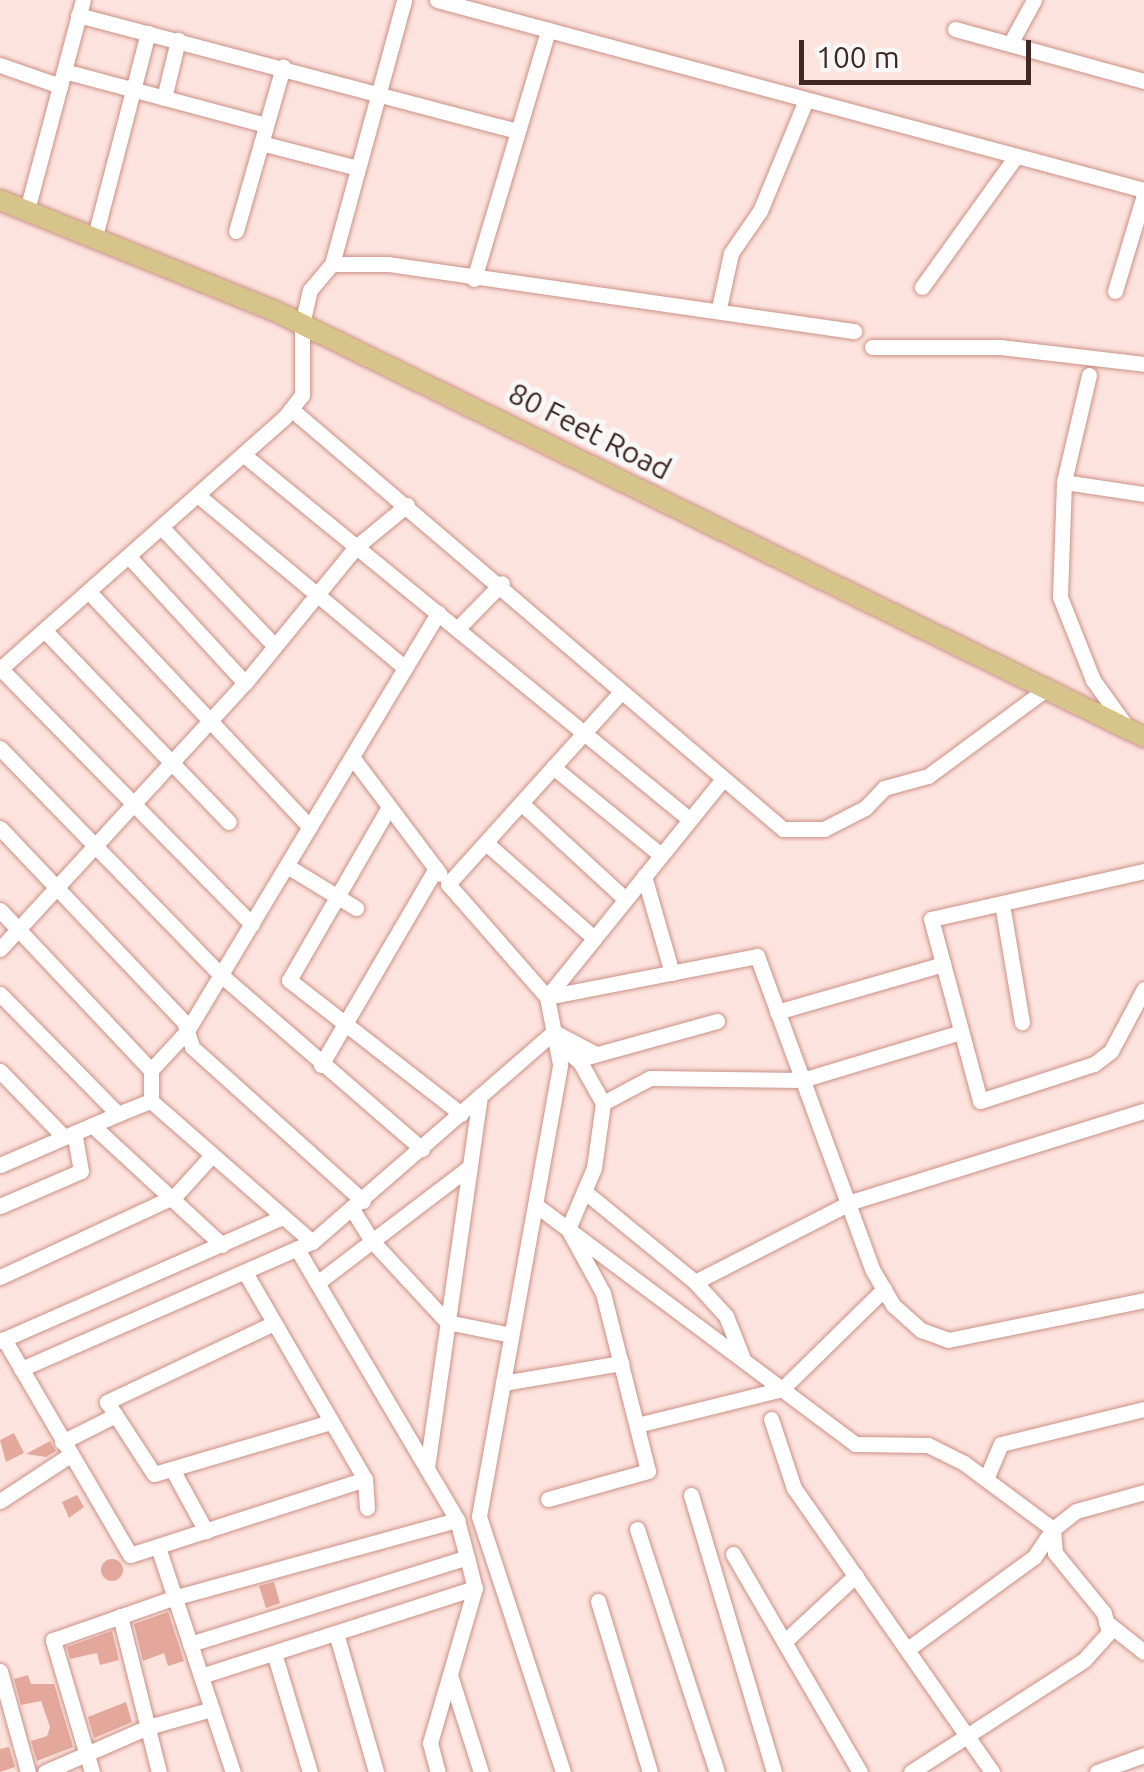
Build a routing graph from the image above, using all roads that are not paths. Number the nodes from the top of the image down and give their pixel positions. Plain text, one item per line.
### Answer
1 (404, 0) edge
2 (437, 0) edge
3 (1034, 0) edge
4 (80, 8) edge
5 (955, 29) dead end
6 (548, 30) junction
7 (148, 32) junction
8 (178, 40) junction
9 (1010, 44) junction
10 (0, 64) edge
11 (282, 67) junction
12 (62, 78) junction
13 (1144, 81) edge
14 (133, 90) junction
15 (378, 94) junction
16 (164, 98) junction
17 (806, 100) junction
18 (266, 125) junction
19 (518, 131) junction
20 (261, 144) junction
21 (1016, 156) junction
22 (358, 168) junction
23 (1144, 193) edge
24 (0, 200) edge
25 (27, 210) junction
26 (236, 231) dead end
27 (95, 236) junction
28 (332, 264) junction
29 (474, 280) junction
30 (922, 287) dead end
31 (1115, 291) dead end
32 (719, 308) junction
33 (302, 324) junction
34 (854, 331) dead end
35 (872, 347) dead end
36 (1144, 364) edge
37 (1089, 375) dead end
38 (291, 409) junction
39 (244, 455) junction
40 (1064, 482) junction
41 (1144, 494) edge
42 (200, 497) junction
43 (407, 505) junction
44 (164, 530) junction
45 (356, 547) junction
46 (130, 559) junction
47 (502, 583) junction
48 (90, 594) junction
49 (318, 596) junction
50 (438, 613) junction
51 (457, 629) junction
52 (45, 632) junction
53 (272, 643) junction
54 (405, 668) junction
55 (0, 669) edge
56 (245, 683) junction
57 (1046, 688) junction
58 (620, 693) junction
59 (207, 718) junction
60 (584, 733) junction
61 (1136, 733) edge
62 (0, 748) edge
63 (352, 757) junction
64 (171, 762) junction
65 (553, 767) junction
66 (720, 781) junction
67 (521, 803) junction
68 (133, 804) junction
69 (390, 807) junction
70 (689, 819) junction
71 (229, 822) dead end
72 (310, 827) junction
73 (0, 828) edge
74 (95, 844) junction
75 (486, 844) junction
76 (660, 855) junction
77 (287, 866) junction
78 (436, 868) junction
79 (1144, 871) edge
80 (644, 876) junction
81 (448, 884) junction
82 (56, 888) junction
83 (338, 897) junction
84 (626, 899) junction
85 (1002, 904) junction
86 (356, 908) dead end
87 (0, 910) edge
88 (252, 924) junction
89 (18, 930) junction
90 (594, 938) junction
91 (0, 949) edge
92 (943, 964) junction
93 (672, 973) junction
94 (220, 975) junction
95 (1144, 989) edge
96 (0, 994) edge
97 (547, 998) junction
98 (777, 1012) junction
99 (717, 1021) dead end
100 (342, 1022) junction
101 (1022, 1022) dead end
102 (187, 1031) junction
103 (962, 1032) junction
104 (555, 1037) junction
105 (587, 1058) junction
106 (321, 1065) junction
107 (151, 1070) junction
108 (0, 1071) edge
109 (802, 1080) junction
110 (480, 1096) junction
111 (151, 1101) junction
112 (603, 1103) junction
113 (1144, 1111) edge
114 (118, 1114) junction
115 (461, 1114) junction
116 (92, 1125) junction
117 (69, 1135) junction
118 (422, 1149) junction
119 (212, 1155) junction
120 (0, 1164) edge
121 (468, 1168) junction
122 (584, 1191) junction
123 (176, 1196) junction
124 (851, 1202) junction
125 (357, 1205) junction
126 (0, 1206) edge
127 (538, 1206) junction
128 (283, 1217) junction
129 (568, 1229) junction
130 (372, 1241) junction
131 (222, 1244) junction
132 (304, 1246) junction
133 (246, 1274) junction
134 (0, 1277) edge
135 (317, 1282) junction
136 (696, 1282) junction
137 (884, 1289) junction
138 (1144, 1300) edge
139 (447, 1322) junction
140 (274, 1323) junction
141 (511, 1335) junction
142 (2, 1340) edge
143 (743, 1360) junction
144 (621, 1363) junction
145 (21, 1368) junction
146 (503, 1383) junction
147 (782, 1389) junction
148 (1144, 1409) edge
149 (116, 1415) junction
150 (771, 1419) dead end
151 (331, 1422) junction
152 (636, 1425) junction
153 (66, 1448) junction
154 (427, 1468) junction
155 (172, 1469) junction
156 (986, 1478) junction
157 (365, 1479) junction
158 (1144, 1492) edge
159 (691, 1496) dead end
160 (548, 1499) dead end
161 (0, 1501) edge
162 (367, 1508) dead end
163 (457, 1520) junction
164 (636, 1529) dead end
165 (1053, 1529) junction
166 (206, 1531) junction
167 (158, 1547) junction
168 (733, 1554) dead end
169 (467, 1556) junction
170 (856, 1575) junction
171 (475, 1588) junction
172 (173, 1598) junction
173 (598, 1601) dead end
174 (120, 1616) junction
175 (1106, 1622) junction
176 (336, 1633) junction
177 (784, 1642) junction
178 (190, 1644) junction
179 (908, 1649) junction
180 (1144, 1652) edge
181 (274, 1653) junction
182 (0, 1671) edge
183 (450, 1675) junction
184 (200, 1676) junction
185 (212, 1709) junction
186 (148, 1727) junction
187 (968, 1735) junction
188 (1144, 1755) edge
189 (90, 1764) edge
190 (1106, 1770) edge
191 (28, 1772) edge
192 (45, 1772) edge
193 (160, 1772) edge
194 (232, 1772) edge
195 (310, 1772) edge
196 (376, 1772) edge
197 (438, 1772) edge
198 (480, 1772) edge
199 (563, 1772) edge
200 (650, 1772) edge
201 (717, 1772) edge
202 (774, 1772) edge
203 (860, 1772) edge
204 (912, 1772) edge
205 (992, 1772) edge

1 - 15 street
2 - 6 street
3 - 9 street
4 - 7 street
4 - 12 street
5 - 9 street
6 - 17 street
6 - 19 street
7 - 8 street
7 - 14 street
8 - 11 street
8 - 16 street
9 - 13 street
10 - 12 street
11 - 15 street
11 - 18 street
12 - 14 street
12 - 25 street
14 - 16 street
14 - 27 street
15 - 19 street
15 - 22 street
16 - 18 street
17 - 21 street
17 - 32 street
18 - 20 street
19 - 29 street
20 - 22 street
20 - 26 street
21 - 23 street
21 - 30 street
22 - 28 street
23 - 31 street
24 - 25 main road, 80 Feet Road
25 - 27 main road, 80 Feet Road
27 - 33 main road, 80 Feet Road
28 - 29 street
28 - 33 street
29 - 32 street
32 - 34 street
33 - 38 street
33 - 57 main road, 80 Feet Road
35 - 36 street
37 - 40 street
38 - 39 street
38 - 43 street
39 - 42 street
39 - 45 street
40 - 41 street
40 - 61 street
42 - 44 street
42 - 49 street
43 - 45 street
43 - 47 street
44 - 46 street
44 - 53 street
45 - 49 street
45 - 50 street
46 - 48 street
46 - 56 street
47 - 51 street
47 - 58 street
48 - 52 street
48 - 59 street
49 - 53 street
49 - 54 street
50 - 51 street
50 - 54 street
51 - 60 street
52 - 55 street
52 - 64 street
53 - 56 street
54 - 63 street
55 - 68 street
56 - 59 street
57 - 61 main road, 80 Feet Road
57 - 66 street
58 - 60 street
58 - 66 street
59 - 64 street
59 - 72 street
60 - 65 street
60 - 70 street
62 - 74 street
63 - 69 street
63 - 72 street
64 - 68 street
64 - 71 street
65 - 67 street
65 - 76 street
66 - 70 street
67 - 75 street
67 - 84 street
68 - 74 street
68 - 88 street
69 - 78 street
69 - 83 street
70 - 76 street
72 - 77 street
73 - 82 street
74 - 82 street
74 - 94 street
75 - 81 street
75 - 90 street
76 - 80 street
77 - 83 street
77 - 88 street
78 - 81 street
78 - 100 street
79 - 85 street
80 - 84 street
80 - 93 street
81 - 97 street
82 - 89 street
82 - 102 street
83 - 86 street
83 - 100 street
84 - 90 street
85 - 92 street
85 - 101 street
87 - 89 street
88 - 94 street
89 - 91 street
89 - 107 street
90 - 97 street
92 - 98 street
92 - 103 street
93 - 97 street
93 - 98 street
94 - 102 street
94 - 106 street
95 - 103 street
96 - 114 street
97 - 104 street
98 - 109 street
99 - 105 street
100 - 106 street
100 - 115 street
102 - 107 street
102 - 125 street
103 - 109 street
104 - 105 street
104 - 110 street
104 - 127 street
105 - 112 street
106 - 118 street
107 - 111 street
108 - 117 street
109 - 112 street
109 - 124 street
110 - 115 street
110 - 121 street
111 - 114 street
111 - 119 street
112 - 122 street
113 - 124 street
114 - 116 street
115 - 118 street
116 - 117 street
116 - 123 street
117 - 120 street
117 - 126 street
118 - 125 street
119 - 123 street
119 - 128 street
121 - 130 street
121 - 139 street
122 - 129 street
122 - 136 street
123 - 131 street
123 - 134 street
124 - 136 street
124 - 137 street
125 - 130 street
125 - 132 street
127 - 129 street
127 - 141 street
128 - 131 street
128 - 132 street
129 - 143 street
129 - 144 street
130 - 135 street
130 - 139 street
131 - 142 street
132 - 133 street
132 - 135 street
133 - 140 street
133 - 145 street
135 - 154 street
136 - 143 street
137 - 138 street
137 - 147 street
139 - 141 street
139 - 154 street
140 - 149 street
140 - 151 street
141 - 146 street
142 - 145 street
143 - 147 street
144 - 146 street
144 - 152 street
145 - 153 street
146 - 199 street
147 - 152 street
147 - 156 street
148 - 156 street
149 - 153 street
149 - 155 street
150 - 170 street
151 - 155 street
151 - 157 street
152 - 160 street
153 - 161 street
153 - 167 street
154 - 163 street
155 - 166 street
156 - 165 street
157 - 162 street
157 - 166 street
158 - 165 street
159 - 202 street
163 - 169 street
163 - 172 street
164 - 201 street
165 - 175 street
165 - 179 street
166 - 167 street
167 - 172 street
168 - 177 street
169 - 171 street
169 - 178 street
170 - 177 street
170 - 179 street
171 - 176 street
171 - 183 street
172 - 174 street
172 - 178 street
173 - 200 street
174 - 186 street
174 - 189 street
175 - 180 street
175 - 187 street
176 - 181 street
176 - 196 street
177 - 203 street
178 - 184 street
179 - 187 street
181 - 184 street
181 - 195 street
182 - 191 street
183 - 197 street
183 - 198 street
184 - 185 street
185 - 186 street
185 - 194 street
186 - 189 street
186 - 193 street
187 - 204 street
187 - 205 street
188 - 190 street
189 - 192 street

